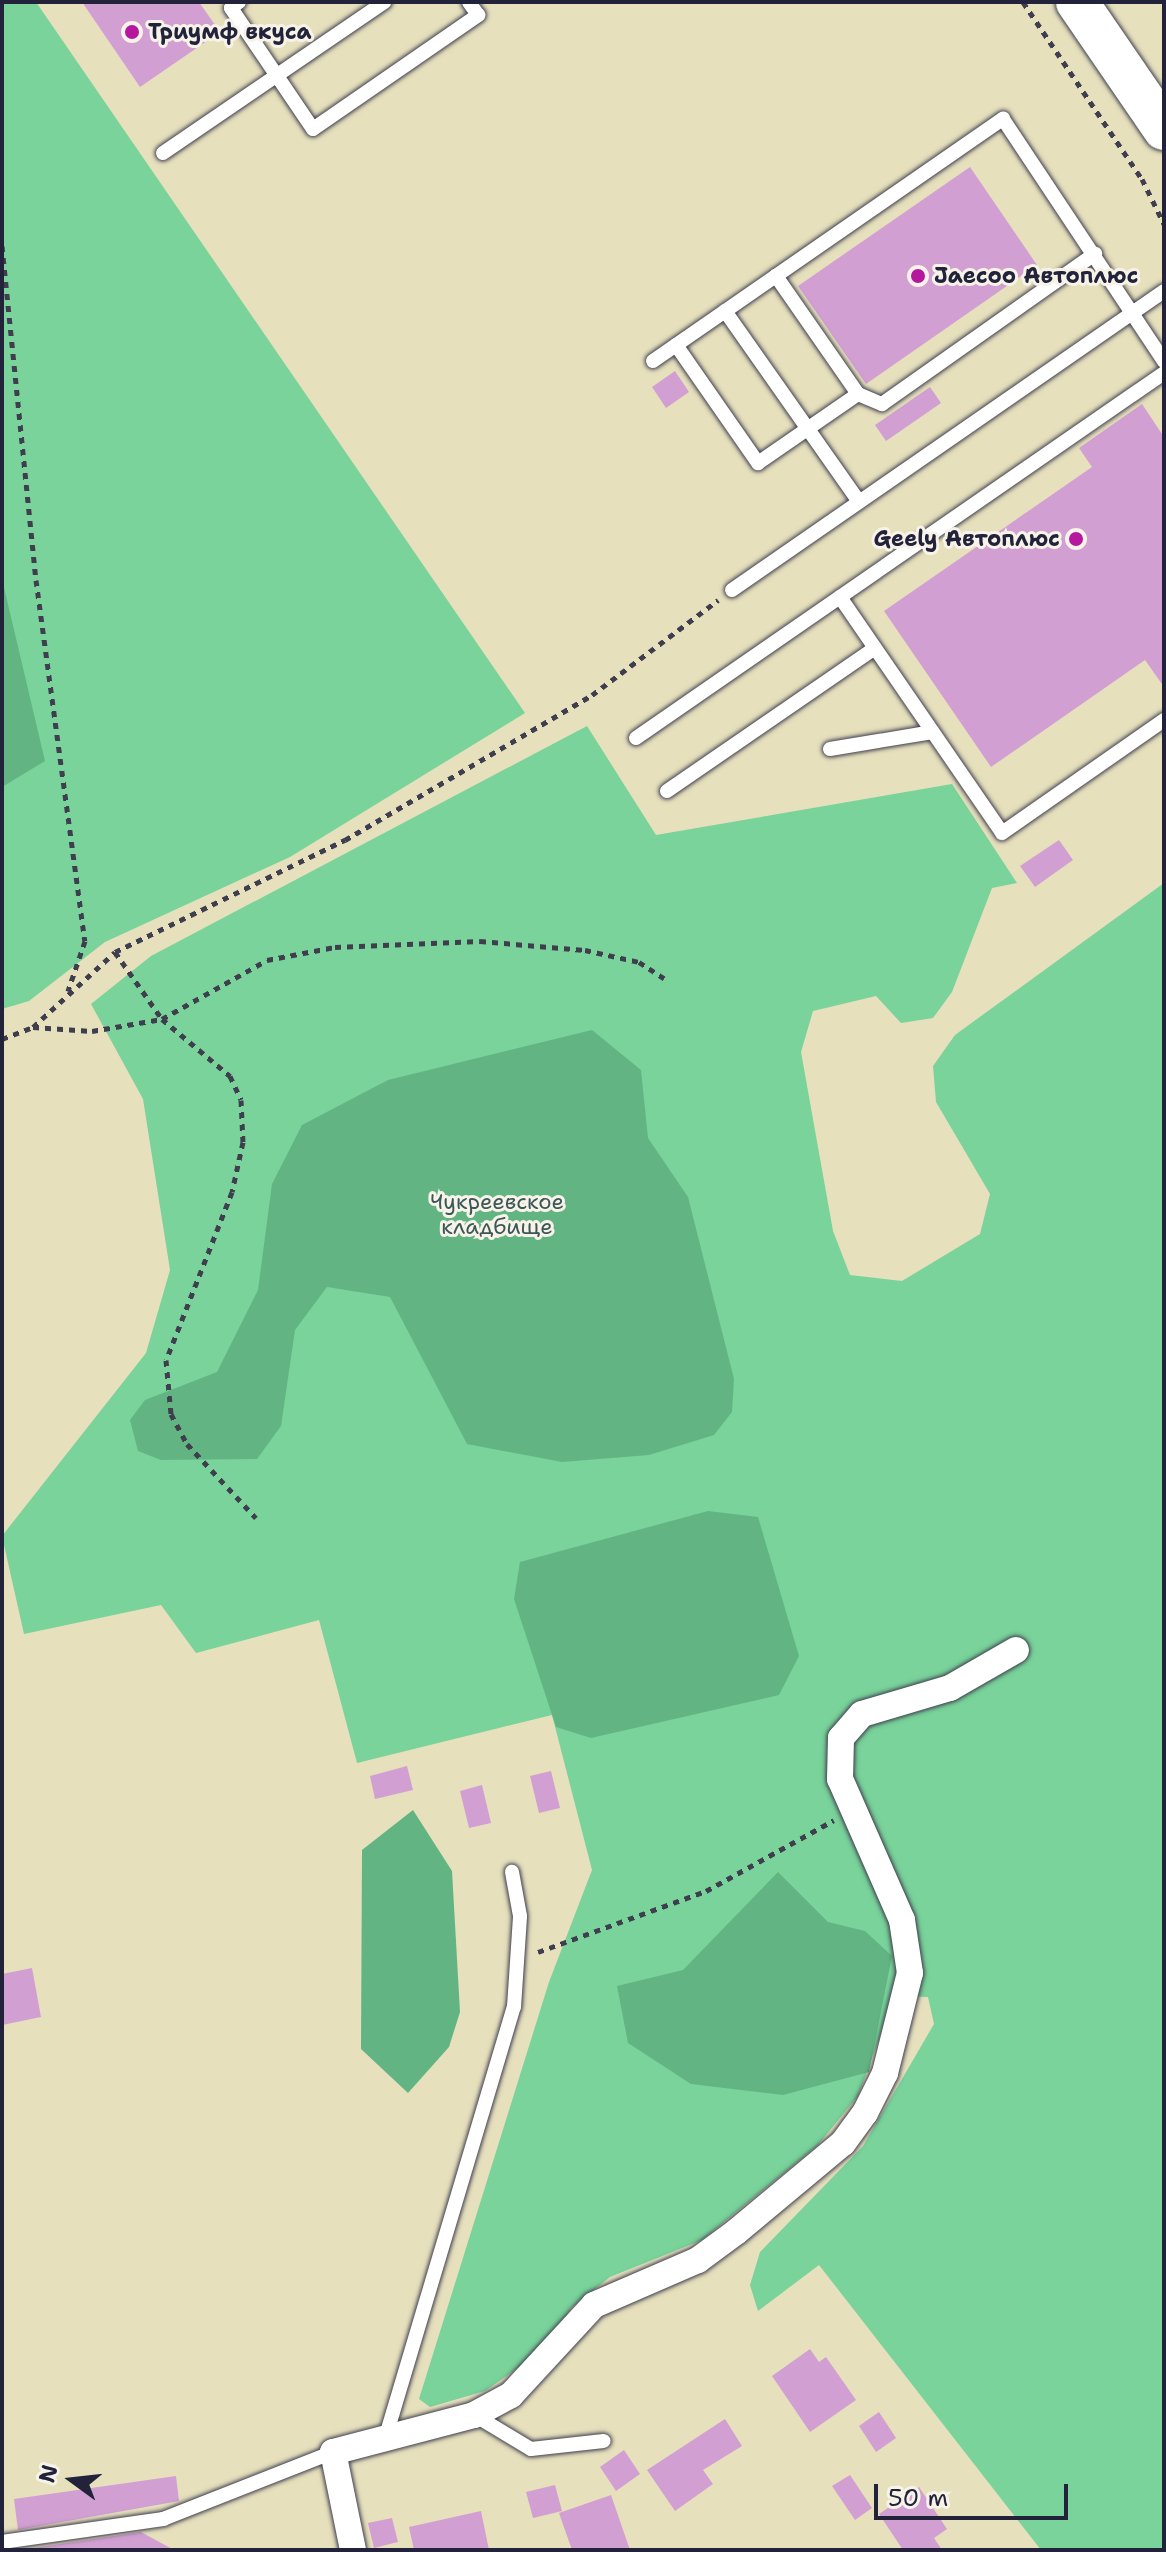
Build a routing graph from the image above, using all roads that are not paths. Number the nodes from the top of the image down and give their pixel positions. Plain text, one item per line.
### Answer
1 (239, 2) edge
2 (384, 2) edge
3 (469, 2) edge
4 (1077, 2) edge
5 (1110, 2) edge
6 (277, 75) junction
7 (1164, 81) edge
8 (1164, 129) edge
9 (163, 153) dead end
10 (1095, 254) junction
11 (776, 276) junction
12 (1164, 291) edge
13 (725, 311) junction
14 (1133, 312) junction
15 (676, 345) junction
16 (653, 361) dead end
17 (1164, 361) edge
18 (1164, 373) edge
19 (858, 394) junction
20 (807, 430) junction
21 (859, 502) junction
22 (732, 590) road end
23 (840, 597) junction
24 (875, 648) junction
25 (1164, 720) edge
26 (933, 732) junction
27 (636, 738) dead end
28 (830, 749) dead end
29 (667, 791) dead end
30 (1016, 1650) dead end
31 (512, 1872) dead end
32 (474, 2415) junction
33 (385, 2439) junction
34 (604, 2441) dead end
35 (333, 2452) junction
36 (2, 2542) edge
37 (353, 2550) edge

1 - 6 lane
2 - 6 lane
3 - 6 lane
4 - 8 main road
5 - 7 main road
6 - 9 lane
10 - 11 lane
10 - 14 lane
10 - 19 lane
11 - 13 lane
11 - 19 lane
12 - 14 lane
13 - 15 lane
13 - 20 lane
14 - 17 lane
14 - 21 lane
15 - 16 lane
15 - 20 lane
18 - 23 lane
19 - 20 lane
20 - 21 lane
21 - 22 lane
23 - 24 lane
23 - 27 lane
24 - 26 lane
24 - 29 lane
25 - 26 lane
26 - 28 lane
30 - 32 street
31 - 33 lane
32 - 33 street
32 - 34 lane
33 - 35 street
35 - 36 lane
35 - 37 street

